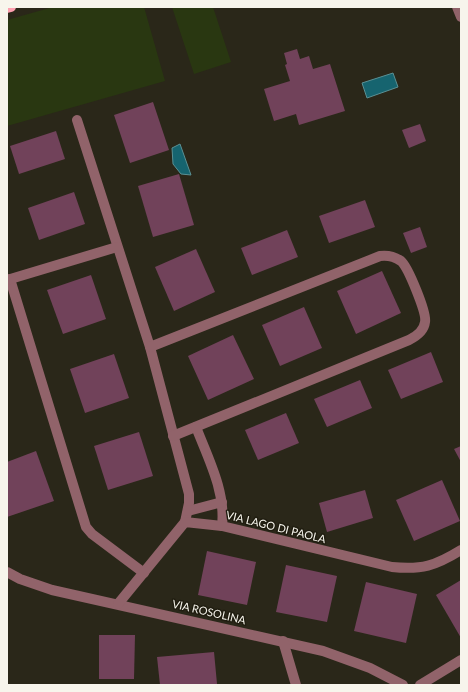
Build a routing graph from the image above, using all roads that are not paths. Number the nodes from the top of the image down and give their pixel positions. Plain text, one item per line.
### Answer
1 (11, 7) edge
2 (457, 7) edge
3 (7, 8) edge
4 (461, 17) edge
5 (77, 120) dead end
6 (117, 247) junction
7 (9, 279) edge
8 (150, 347) junction
9 (196, 426) junction
10 (173, 436) junction
11 (222, 502) junction
12 (188, 512) junction
13 (185, 522) junction
14 (222, 526) junction
15 (461, 550) edge
16 (7, 572) edge
17 (144, 573) junction
18 (118, 604) junction
19 (283, 641) junction
20 (461, 660) edge
21 (296, 685) edge
22 (403, 685) edge
23 (420, 685) edge

1 - 3 main road
2 - 4 street
5 - 6 street
6 - 7 street
6 - 8 street
7 - 17 street
8 - 9 street
8 - 10 street
9 - 10 street
9 - 11 street
10 - 12 street
11 - 12 street
11 - 14 street
12 - 13 street
13 - 14 street, VIA LAGO DI PAOLA
13 - 17 street
14 - 15 street, VIA LAGO DI PAOLA
16 - 18 street, VIA ROSOLINA
17 - 18 street
18 - 19 street, VIA ROSOLINA
19 - 21 street
19 - 22 street, VIA ROSOLINA
20 - 23 street

